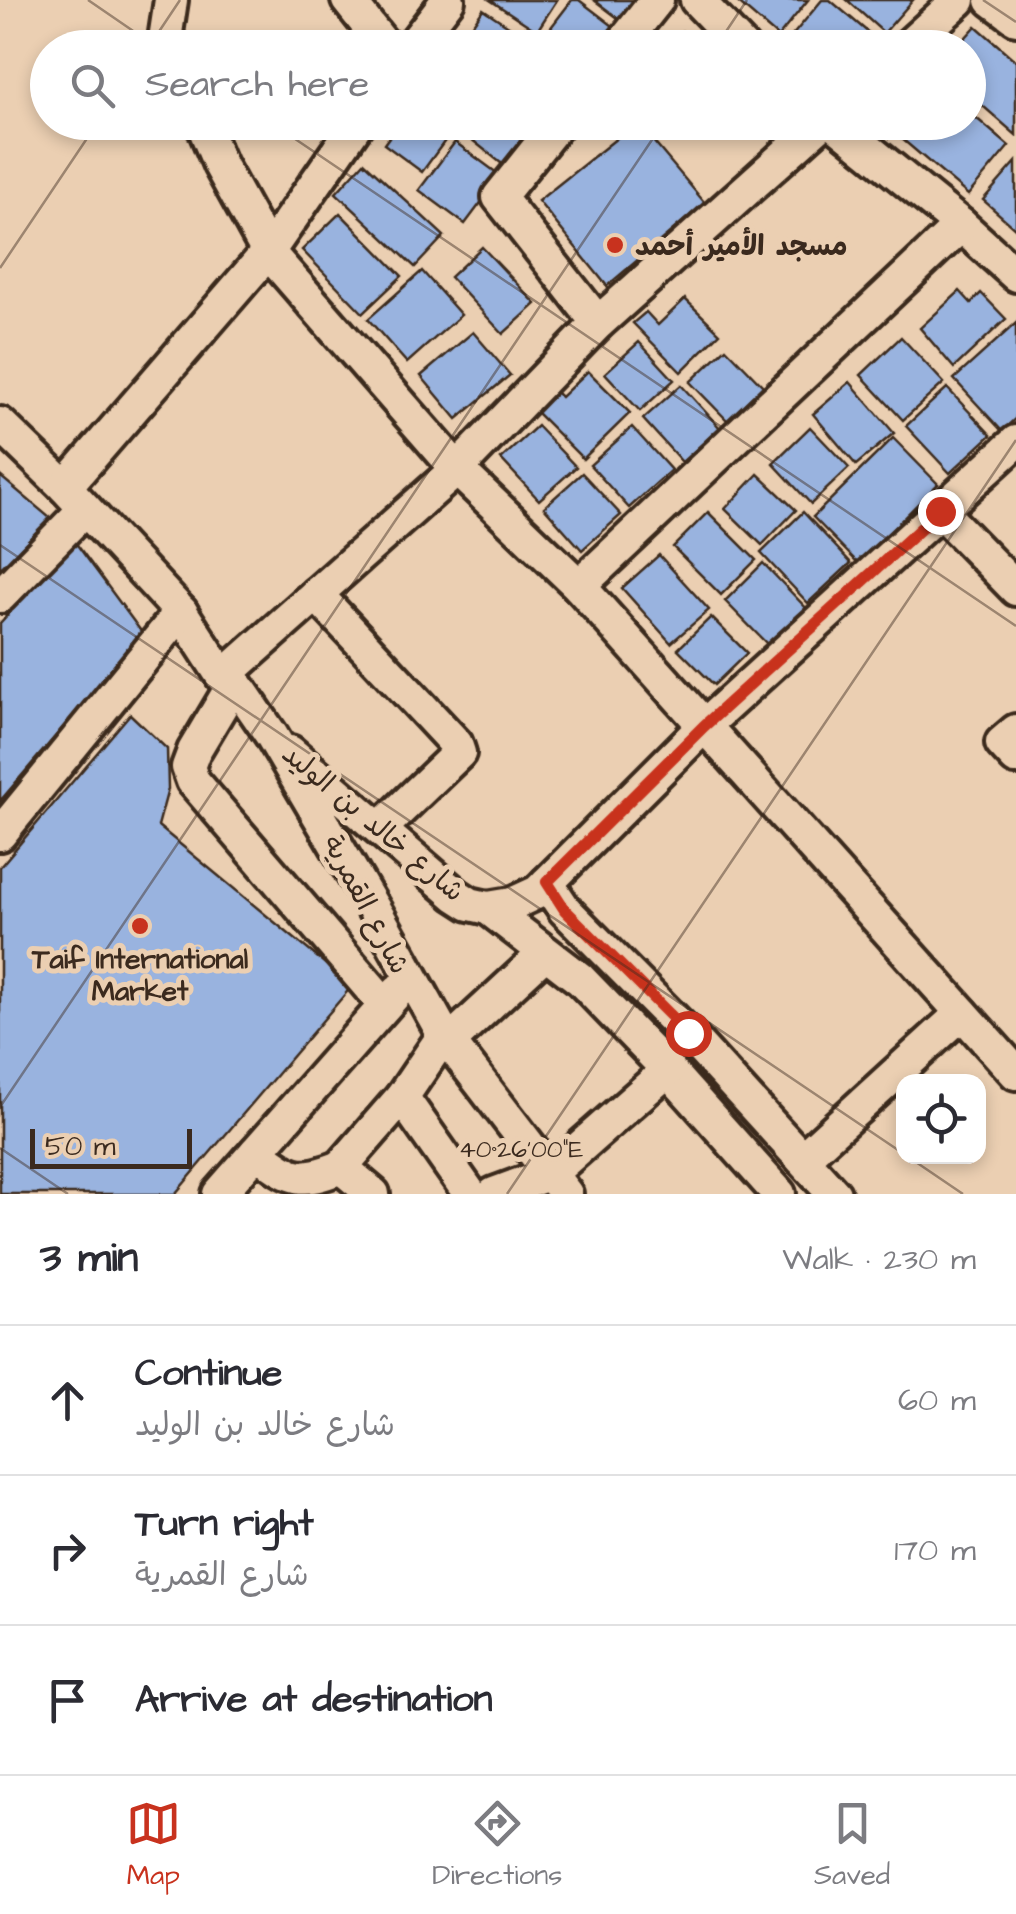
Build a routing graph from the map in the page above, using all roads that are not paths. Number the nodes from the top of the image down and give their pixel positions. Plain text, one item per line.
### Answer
1 (171, 0) edge
2 (348, 0) edge
3 (448, 0) edge
4 (657, 0) edge
5 (697, 0) edge
6 (959, 0) edge
7 (992, 0) edge
8 (1016, 18) edge
9 (166, 30) edge
10 (372, 30) edge
11 (425, 30) edge
12 (633, 30) edge
13 (725, 30) edge
14 (926, 30) edge
15 (209, 140) edge
16 (346, 140) edge
17 (545, 140) edge
18 (802, 140) edge
19 (856, 140) edge
20 (961, 226) junction
21 (268, 252) junction
22 (1016, 276) edge
23 (598, 323) junction
24 (0, 424) edge
25 (1016, 442) edge
26 (457, 469) junction
27 (75, 498) junction
28 (940, 511) junction
29 (579, 586) junction
30 (1016, 589) edge
31 (316, 594) junction
32 (0, 596) edge
33 (181, 612) junction
34 (229, 680) junction
35 (704, 726) junction
36 (1016, 731) edge
37 (272, 736) junction
38 (1016, 758) edge
39 (381, 828) junction
40 (0, 834) edge
41 (547, 882) junction
42 (488, 908) junction
43 (545, 953) junction
44 (413, 976) junction
45 (384, 1005) junction
46 (962, 1013) junction
47 (446, 1038) junction
48 (668, 1070) junction
49 (1016, 1074) edge
50 (402, 1097) junction
51 (256, 1152) junction
52 (802, 1159) junction
53 (341, 1167) junction
54 (558, 1183) edge
55 (219, 1194) edge
56 (374, 1194) edge
57 (470, 1194) edge
58 (494, 1194) edge
59 (778, 1194) edge
60 (834, 1194) edge

1 - 9 street
2 - 10 street
3 - 11 street
4 - 12 street
5 - 13 street
6 - 14 street
7 - 8 street
15 - 21 street
16 - 21 street
17 - 23 street
18 - 23 street
19 - 20 street
20 - 22 street
20 - 29 street
21 - 26 street
21 - 27 street
23 - 26 street
24 - 27 street
25 - 28 street
26 - 29 street
26 - 31 street
27 - 32 street
27 - 33 street
28 - 30 street
28 - 35 street
29 - 35 street
31 - 34 street
31 - 39 street
33 - 34 street
33 - 40 street
34 - 37 street
34 - 45 street
35 - 41 street
35 - 46 street
36 - 38 street
37 - 39 street, شارع خالد بن الوليد
37 - 44 street, شارع القمرية
39 - 42 street, شارع خالد بن الوليد
41 - 42 street
41 - 52 street
42 - 43 street, شارع خالد بن الوليد
43 - 47 street
43 - 48 street, شارع خالد بن الوليد
44 - 45 street, شارع القمرية
44 - 47 street
45 - 51 street, شارع القمرية
46 - 49 street
46 - 52 street
47 - 50 street
47 - 54 street
48 - 54 street
48 - 59 street, شارع خالد بن الوليد
50 - 53 street
50 - 57 street
51 - 53 street
51 - 55 street, شارع القمرية
52 - 60 street
53 - 56 street
54 - 58 street

